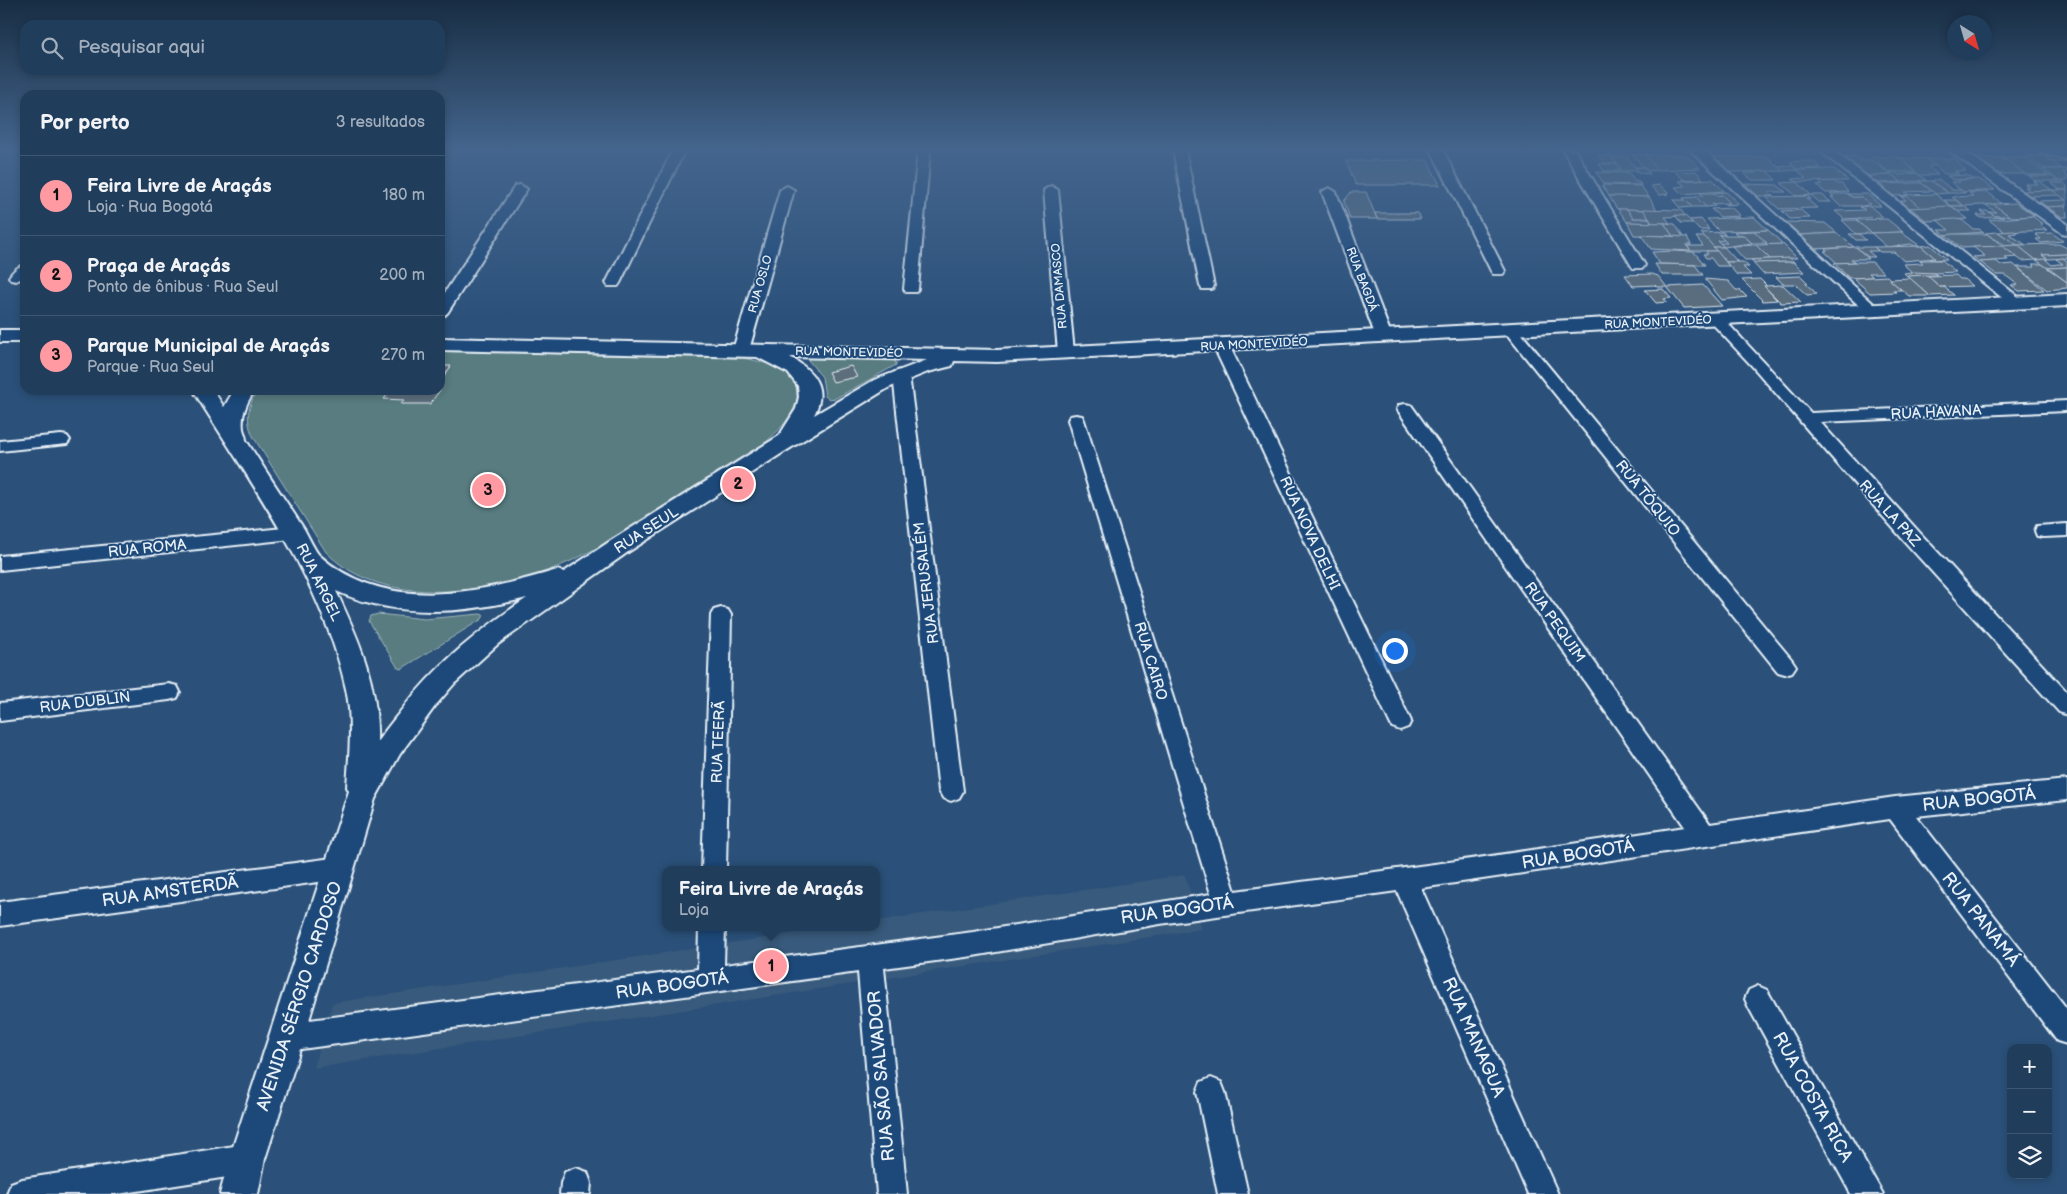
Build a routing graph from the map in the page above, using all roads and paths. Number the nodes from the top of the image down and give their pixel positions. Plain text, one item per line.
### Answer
1 (509, 206) edge
2 (651, 206) edge
3 (782, 206) edge
4 (919, 206) edge
5 (1052, 206) edge
6 (1190, 206) edge
7 (1334, 206) edge
8 (1465, 206) edge
9 (1602, 206) edge
10 (1757, 206) edge
11 (1895, 206) edge
12 (2033, 206) edge
13 (2067, 230) edge
14 (1638, 265) dead end
15 (1498, 271) dead end
16 (613, 283) dead end
17 (1207, 286) dead end
18 (911, 289) dead end
19 (2067, 300) edge
20 (2016, 302) junction
21 (445, 304) edge
22 (1871, 309) junction
23 (1715, 318) junction
24 (1511, 330) junction
25 (0, 336) edge
26 (20, 336) edge
27 (1384, 338) junction
28 (445, 344) edge
29 (1221, 345) junction
30 (741, 350) junction
31 (1066, 352) junction
32 (997, 356) junction
33 (900, 376) junction
34 (207, 395) edge
35 (241, 395) edge
36 (2066, 406) edge
37 (1406, 409) dead end
38 (1806, 418) junction
39 (1076, 420) dead end
40 (61, 440) dead end
41 (239, 443) junction
42 (0, 446) edge
43 (776, 447) junction
44 (2067, 530) edge
45 (2044, 531) dead end
46 (299, 540) junction
47 (620, 546) junction
48 (0, 563) edge
49 (721, 615) dead end
50 (1785, 666) dead end
51 (169, 692) dead end
52 (2063, 697) edge
53 (0, 712) edge
54 (1400, 721) dead end
55 (2067, 790) edge
56 (951, 791) dead end
57 (361, 797) junction
58 (1895, 807) junction
59 (1705, 836) junction
60 (714, 866) edge
61 (340, 868) junction
62 (1404, 880) junction
63 (1226, 902) junction
64 (0, 914) edge
65 (712, 931) edge
66 (870, 958) junction
67 (711, 979) junction
68 (1758, 999) dead end
69 (2067, 1031) edge
70 (288, 1037) junction
71 (1211, 1092) dead end
72 (247, 1159) junction
73 (22, 1194) edge
74 (239, 1194) edge
75 (892, 1194) edge
76 (1233, 1194) edge
77 (1543, 1194) edge
78 (1868, 1194) edge

1 - 21 street
2 - 16 street
3 - 30 street, RUA OSLO
4 - 18 street
5 - 31 street, RUA DAMASCO
6 - 17 street
7 - 27 street, RUA BAGDÁ
8 - 15 street
9 - 14 street
10 - 22 street
11 - 20 street
12 - 13 street
19 - 20 street, RUA MONTEVIDÉO
20 - 22 street, RUA MONTEVIDÉO
22 - 23 street, RUA MONTEVIDÉO
23 - 24 street, RUA MONTEVIDÉO
23 - 38 street, RUA LA PAZ
24 - 27 street, RUA MONTEVIDÉO
24 - 50 street, RUA TÓQUIO
25 - 26 street
27 - 29 street, RUA MONTEVIDÉO
28 - 30 street, RUA MONTEVIDÉO
29 - 31 street, RUA MONTEVIDÉO
29 - 54 street, RUA NOVA DELHI
30 - 32 street, RUA MONTEVIDÉO
30 - 43 street
31 - 32 street, RUA MONTEVIDÉO
32 - 33 street, RUA SEUL
33 - 43 street, RUA SEUL
33 - 56 street, RUA JERUSALÉM
34 - 41 street, RUA ARGEL
35 - 41 street
36 - 38 street, RUA HAVANA
37 - 59 street, RUA PEQUIM
38 - 52 street, RUA LA PAZ
39 - 63 street, RUA CAIRO
40 - 42 street
41 - 46 street, RUA ARGEL
43 - 47 street, RUA SEUL
44 - 45 street
46 - 47 street
46 - 48 street, RUA ROMA
46 - 57 street, RUA ARGEL
47 - 57 street, RUA SEUL
49 - 60 street, RUA TEERÃ
51 - 53 street, RUA DUBLIN
55 - 58 street, RUA BOGOTÁ
57 - 61 street, AVENIDA SÉRGIO CARDOSO
58 - 59 street, RUA BOGOTÁ
58 - 69 street, RUA PANAMÁ
59 - 62 street, RUA BOGOTÁ
61 - 64 street, RUA AMSTERDÃ
61 - 70 street, AVENIDA SÉRGIO CARDOSO
62 - 63 street, RUA BOGOTÁ
62 - 77 street, RUA MANAGUA
63 - 66 street, RUA BOGOTÁ
65 - 67 street
66 - 67 street, RUA BOGOTÁ
66 - 75 street, RUA SÃO SALVADOR
67 - 70 street, RUA BOGOTÁ
68 - 78 street, RUA COSTA RICA
70 - 72 street, AVENIDA SÉRGIO CARDOSO
71 - 76 street
72 - 73 street
72 - 74 street, AVENIDA SÉRGIO CARDOSO

